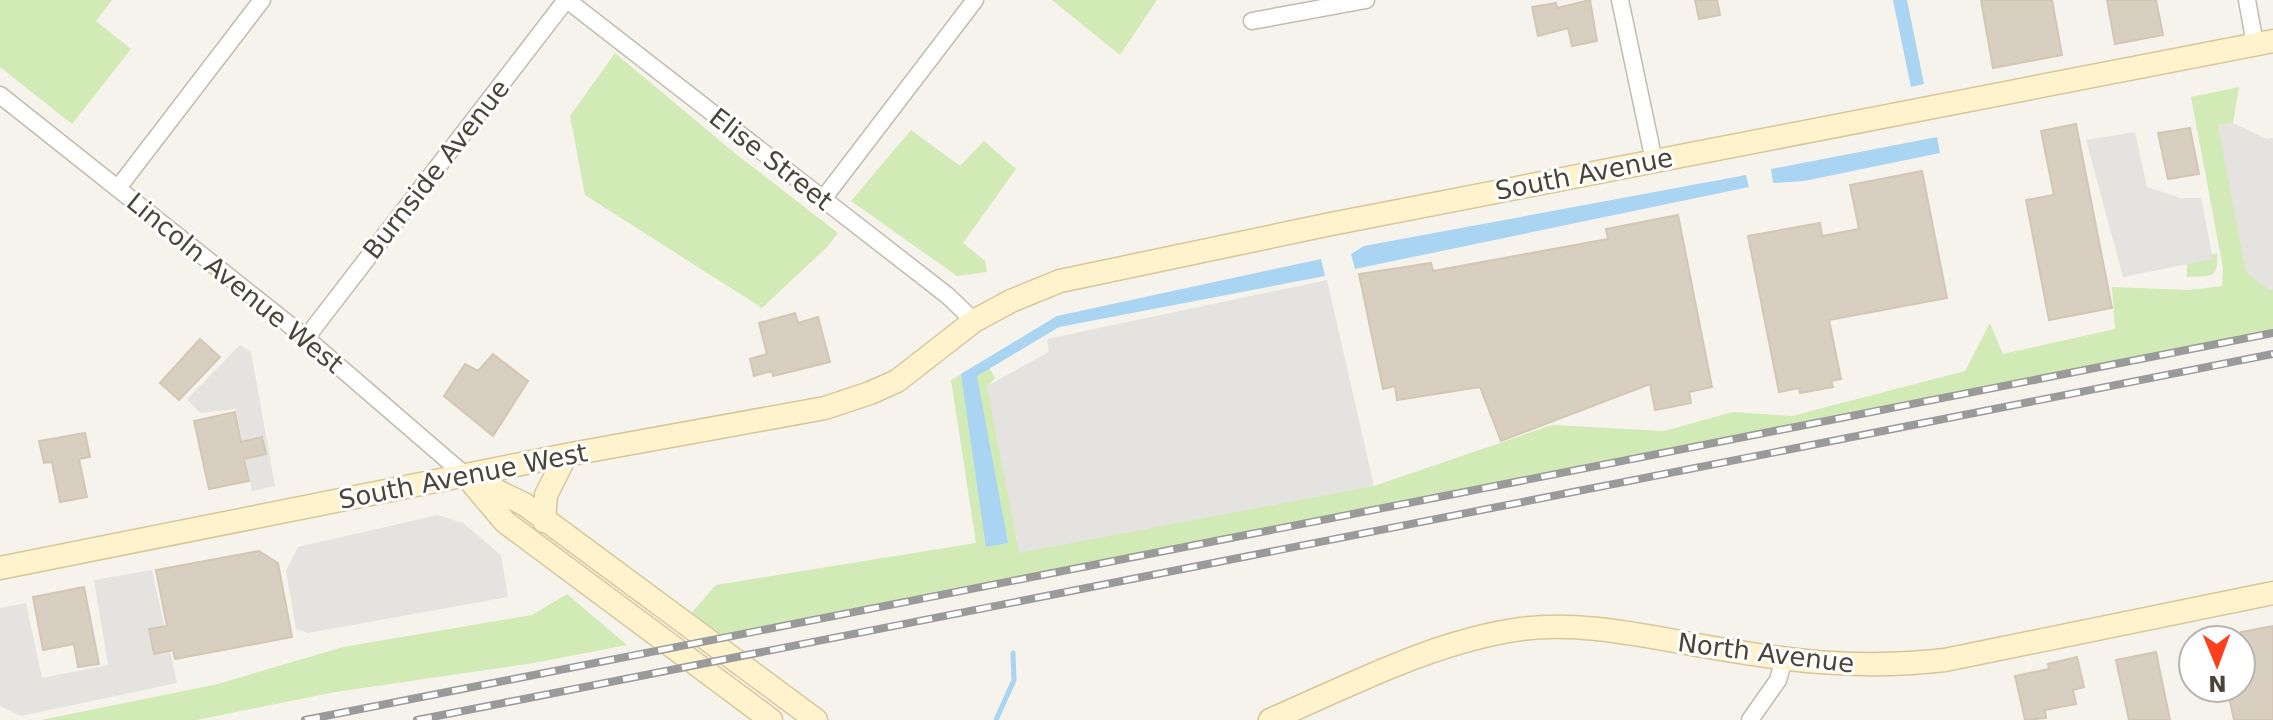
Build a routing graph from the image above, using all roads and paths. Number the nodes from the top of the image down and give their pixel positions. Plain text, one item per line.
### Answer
1 (262, 0) edge
2 (566, 0) edge
3 (975, 0) edge
4 (1366, 0) edge
5 (1620, 0) edge
6 (2247, 0) edge
7 (1252, 21) dead end
8 (2264, 42) edge
9 (0, 95) edge
10 (1654, 161) junction
11 (118, 188) junction
12 (823, 199) junction
13 (974, 321) junction
14 (306, 338) junction
15 (917, 365) joint
16 (566, 455) junction
17 (466, 476) junction
18 (544, 521) junction
19 (0, 568) edge
20 (2273, 593) edge
21 (1784, 659) junction
22 (771, 720) edge
23 (816, 720) edge
24 (1270, 720) edge
25 (1750, 720) edge

1 - 11 street
2 - 12 street, Elise Street
2 - 14 street, Burnside Avenue
3 - 12 street
4 - 7 street
5 - 10 street
6 - 8 street
8 - 10 main road, South Avenue
9 - 11 street, Lincoln Avenue West
10 - 13 main road, South Avenue
11 - 14 street, Lincoln Avenue West
12 - 13 street, Elise Street
13 - 15 main road, South Avenue
14 - 17 street, Lincoln Avenue West
15 - 16 main road, South Avenue West
16 - 17 main road, South Avenue West
16 - 18 main road
17 - 18 main road, Lincoln Avenue West
17 - 19 main road, South Avenue West
17 - 22 main road, Lincoln Avenue West
18 - 23 main road, Lincoln Avenue West
20 - 21 main road, North Avenue
21 - 24 main road, North Avenue
21 - 25 street

